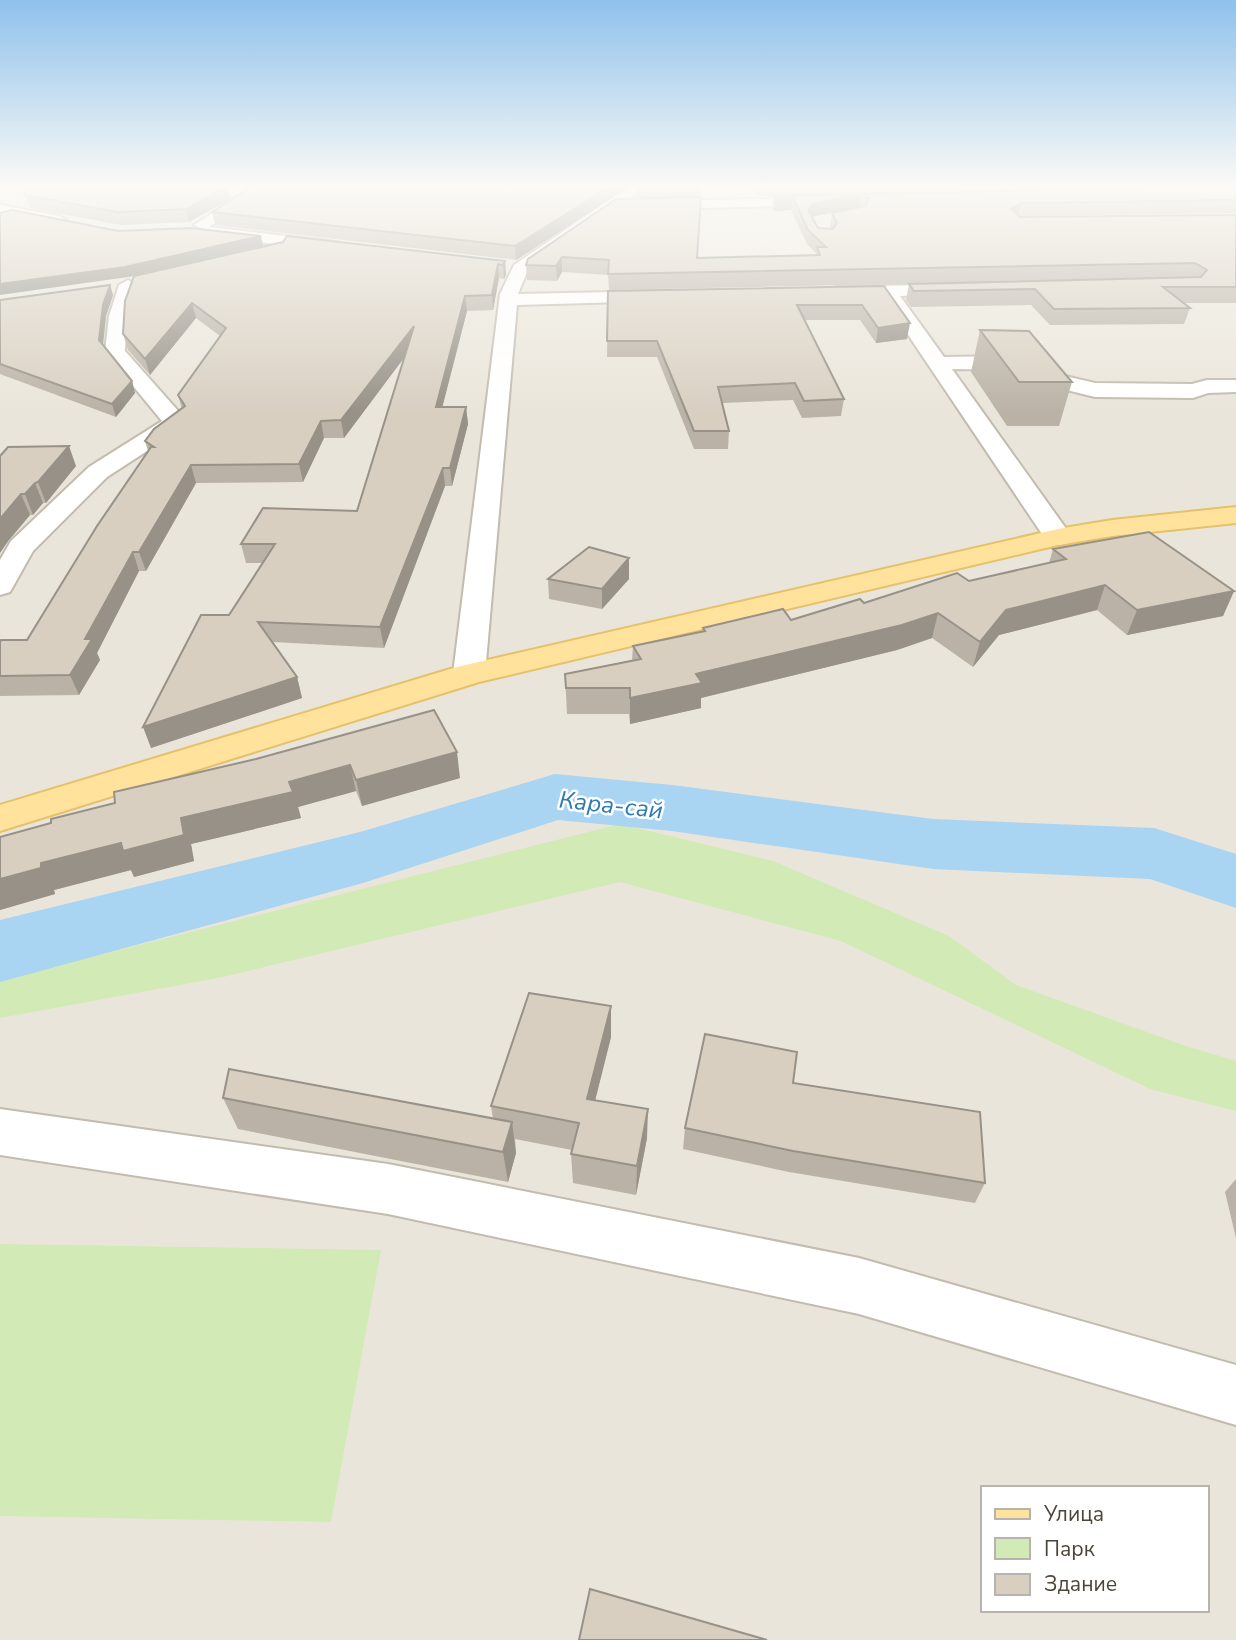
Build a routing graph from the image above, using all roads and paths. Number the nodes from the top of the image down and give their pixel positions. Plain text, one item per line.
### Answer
1 (525, 261) edge
2 (125, 285) dead end
3 (970, 289) edge
4 (887, 290) junction
5 (817, 292) edge
6 (677, 296) edge
7 (509, 300) junction
8 (937, 363) junction
9 (1236, 386) edge
10 (1236, 515) edge
11 (1058, 537) junction
12 (0, 586) edge
13 (469, 674) junction
14 (0, 818) edge
15 (0, 1132) edge
16 (1236, 1395) edge

1 - 7 street
2 - 12 street
3 - 4 street
4 - 5 street
4 - 8 street
6 - 7 street
7 - 13 street
8 - 9 street
8 - 11 street
10 - 11 main road
11 - 13 main road
13 - 14 main road
15 - 16 street

